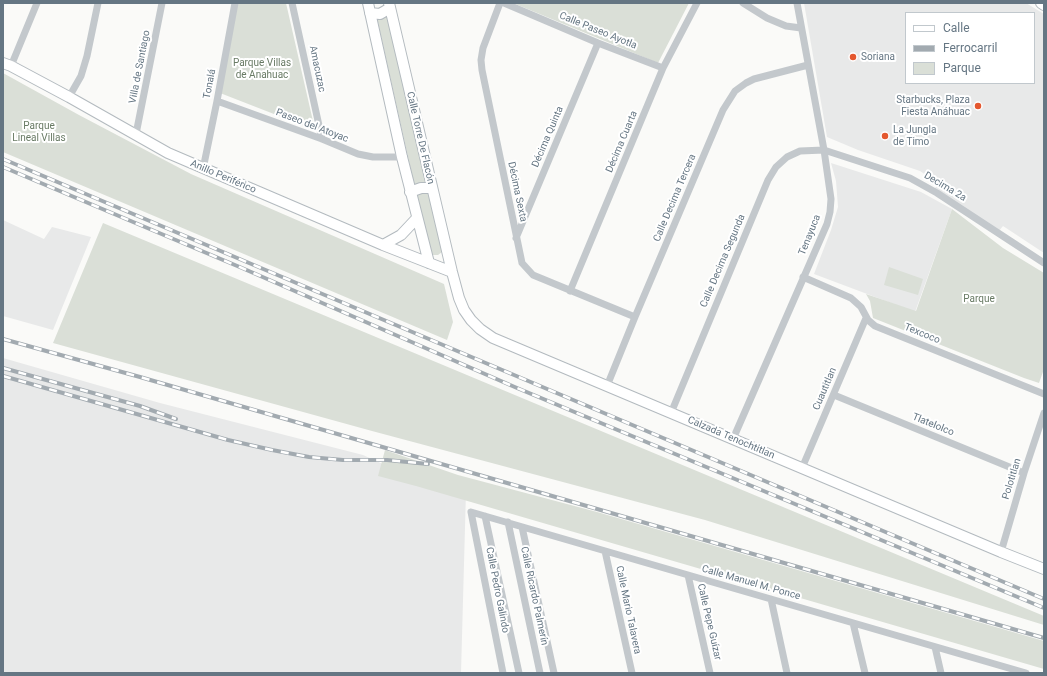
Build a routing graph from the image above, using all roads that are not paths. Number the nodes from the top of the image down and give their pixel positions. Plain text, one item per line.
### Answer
1 (37, 3) edge
2 (98, 3) edge
3 (162, 3) edge
4 (235, 3) edge
5 (292, 3) edge
6 (500, 3) edge
7 (504, 3) edge
8 (697, 3) edge
9 (743, 3) edge
10 (797, 3) edge
11 (1041, 3) edge
12 (1044, 5) edge
13 (389, 6) edge
14 (369, 8) edge
15 (801, 28) junction
16 (598, 43) junction
17 (7, 64) edge
18 (808, 65) junction
19 (663, 68) junction
20 (69, 97) junction
21 (217, 101) junction
22 (136, 134) junction
23 (322, 139) junction
24 (824, 150) junction
25 (402, 157) junction
26 (203, 169) junction
27 (432, 188) junction
28 (410, 192) junction
29 (417, 218) junction
30 (516, 238) junction
31 (383, 245) junction
32 (429, 263) junction
33 (1044, 263) edge
34 (452, 272) junction
35 (803, 277) junction
36 (570, 291) junction
37 (635, 317) junction
38 (866, 318) junction
39 (607, 386) junction
40 (1044, 394) edge
41 (834, 395) junction
42 (671, 413) junction
43 (1044, 413) edge
44 (733, 439) junction
45 (802, 468) junction
46 (1024, 473) junction
47 (471, 512) joint
48 (485, 516) junction
49 (508, 522) junction
50 (522, 527) junction
51 (605, 551) junction
52 (1001, 552) junction
53 (1044, 569) edge
54 (688, 575) junction
55 (771, 599) junction
56 (853, 623) junction
57 (935, 647) junction
58 (1022, 672) edge
59 (503, 673) edge
60 (519, 673) edge
61 (540, 673) edge
62 (554, 673) edge
63 (632, 673) edge
64 (710, 673) edge
65 (787, 673) edge
66 (865, 673) edge
67 (941, 673) edge

1 - 17 street
2 - 20 street
3 - 22 street, Villa de Santiago
4 - 21 street, Tonalá
5 - 23 street, Amacuzac
6 - 30 street, Décima Sexta
7 - 16 street, Calle Paseo Ayotla
8 - 19 street, Décima Cuarta
9 - 15 street
10 - 15 street, Tenayuca
11 - 12 street
13 - 14 street
13 - 27 street, Calle Torre De Flacón
14 - 25 street
15 - 18 street, Tenayuca
16 - 19 street, Calle Paseo Ayotla
16 - 30 street, Décima Quinta
17 - 20 street, Anillo Periférico
18 - 24 street, Tenayuca
18 - 37 street, Calle Decima Tercera
19 - 36 street, Décima Cuarta
20 - 22 street, Anillo Periférico
21 - 23 street, Paseo del Atoyac
21 - 26 street, Tonalá
22 - 26 street, Anillo Periférico
23 - 25 street, Paseo del Atoyac
24 - 33 street, Decima 2a
24 - 35 street, Tenayuca
24 - 42 street, Calle Decima Segunda
25 - 28 street
26 - 31 street, Anillo Periférico
27 - 28 street
27 - 34 street, Calle Torre De Flacón
28 - 29 street
29 - 31 street
29 - 32 street
30 - 36 street, Décima Sexta
31 - 32 street, Anillo Periférico
32 - 34 street, Anillo Periférico
34 - 39 street, Calzada Tenochtitlan
35 - 38 street, Texcoco
35 - 44 street, Tenayuca
36 - 37 street, Décima Sexta
37 - 39 street, Calle Decima Tercera
38 - 40 street, Texcoco
38 - 41 street, Cuautitlan
39 - 42 street, Calzada Tenochtitlan
41 - 45 street, Cuautitlan
41 - 46 street, Tlatelolco
42 - 44 street, Calzada Tenochtitlan
43 - 46 street, Polotitlan
44 - 45 street, Calzada Tenochtitlan
45 - 52 street, Calzada Tenochtitlan
46 - 52 street, Polotitlan
47 - 48 street, Calle Manuel M. Ponce
47 - 59 street, Calle Pedro Galindo
48 - 49 street, Calle Manuel M. Ponce
48 - 60 street, Calle Pedro Galindo
49 - 50 street, Calle Manuel M. Ponce
49 - 61 street, Calle Ricardo Palmerín
50 - 51 street, Calle Manuel M. Ponce
50 - 62 street, Calle Ricardo Palmerín
51 - 54 street, Calle Manuel M. Ponce
51 - 63 street, Calle Mario Talavera
52 - 53 street, Calzada Tenochtitlan
54 - 55 street, Calle Manuel M. Ponce
54 - 64 street, Calle Pepe Guízar
55 - 56 street, Calle Manuel M. Ponce
55 - 65 street
56 - 57 street, Calle Manuel M. Ponce
56 - 66 street
57 - 58 street, Calle Manuel M. Ponce
57 - 67 street

